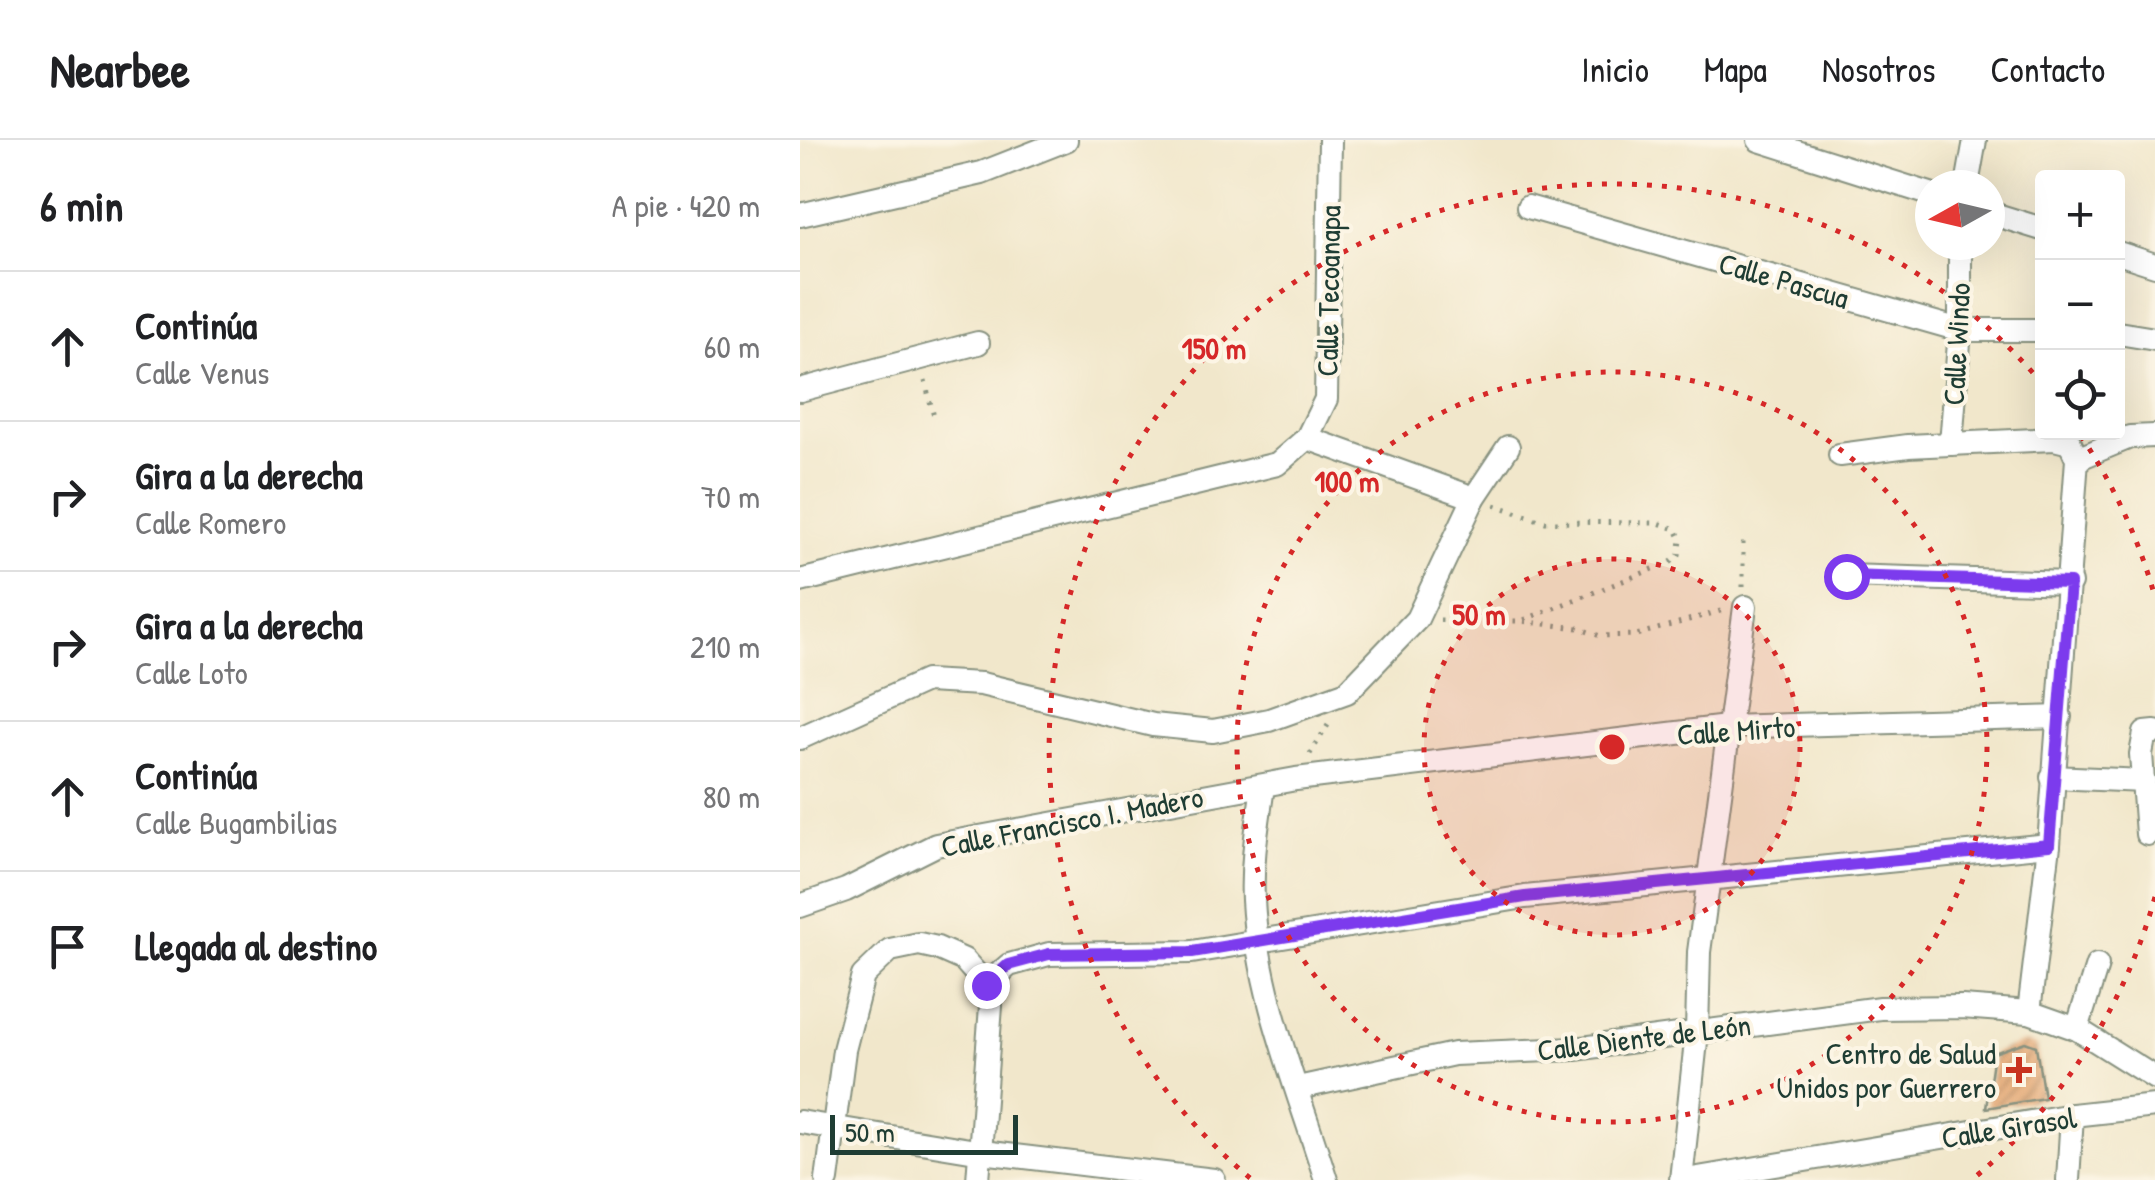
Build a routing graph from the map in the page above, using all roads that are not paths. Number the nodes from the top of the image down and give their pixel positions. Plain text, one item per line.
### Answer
1 (1066, 140) edge
2 (1330, 140) edge
3 (1759, 140) edge
4 (1975, 140) edge
5 (1970, 170) edge
6 (1915, 189) edge
7 (1528, 207) dead end
8 (800, 215) edge
9 (2005, 218) edge
10 (2035, 227) edge
11 (2125, 255) edge
12 (1960, 260) edge
13 (2155, 265) edge
14 (1960, 330) junction
15 (2035, 330) edge
16 (2125, 334) edge
17 (2155, 339) edge
18 (978, 343) dead end
19 (800, 390) edge
20 (2155, 436) edge
21 (1307, 438) junction
22 (1951, 444) junction
23 (1508, 447) dead end
24 (2073, 451) junction
25 (1840, 456) dead end
26 (1474, 498) junction
27 (1846, 576) dead end
28 (800, 581) edge
29 (2070, 583) junction
30 (1745, 607) road end
31 (2060, 717) junction
32 (1726, 727) junction
33 (2150, 732) edge
34 (800, 738) edge
35 (2052, 777) junction
36 (1296, 778) joint
37 (2144, 781) junction
38 (1262, 786) junction
39 (2147, 834) dead end
40 (2049, 845) junction
41 (1709, 879) junction
42 (800, 906) edge
43 (1258, 940) junction
44 (2097, 965) dead end
45 (988, 996) junction
46 (2028, 1012) junction
47 (2077, 1029) junction
48 (1697, 1032) junction
49 (2155, 1078) edge
50 (1298, 1088) junction
51 (2155, 1106) edge
52 (2072, 1116) junction
53 (800, 1122) edge
54 (833, 1128) junction
55 (982, 1152) junction
56 (1124, 1174) edge
57 (827, 1180) edge
58 (978, 1180) edge
59 (1214, 1180) edge
60 (1326, 1180) edge
61 (1683, 1180) edge
62 (2068, 1180) edge

1 - 8 street
2 - 21 street, Calle Tecoanapa
3 - 6 street
4 - 5 street
7 - 14 street, Calle Pascua
9 - 10 street
11 - 13 street
12 - 14 street, Calle Windo
14 - 15 street, Calle Pascua
14 - 22 street, Calle Windo
16 - 17 street
18 - 19 street
20 - 24 street
21 - 26 street
21 - 28 street
22 - 24 street
22 - 25 street
23 - 26 street
24 - 29 street
26 - 34 street
27 - 29 street
29 - 31 street
30 - 32 street
31 - 32 street, Calle Mirto
31 - 35 street
32 - 36 street, Calle Mirto
32 - 41 street
33 - 37 street
35 - 37 street
35 - 40 street
36 - 38 street, Calle Francisco I. Madero
37 - 39 street
38 - 42 street, Calle Francisco I. Madero
38 - 43 street
40 - 41 street
40 - 46 street
41 - 43 street
41 - 48 street
43 - 45 street
43 - 50 street
44 - 47 street
45 - 54 street
45 - 55 street
46 - 47 street, Calle Diente de León
46 - 48 street, Calle Diente de León
47 - 49 street, Calle Diente de León
48 - 50 street, Calle Diente de León
48 - 61 street
50 - 60 street
51 - 52 street, Calle Girasol
52 - 61 street, Calle Girasol
52 - 62 street
53 - 54 street
54 - 55 street
54 - 57 street
55 - 56 street
55 - 58 street
56 - 59 street

